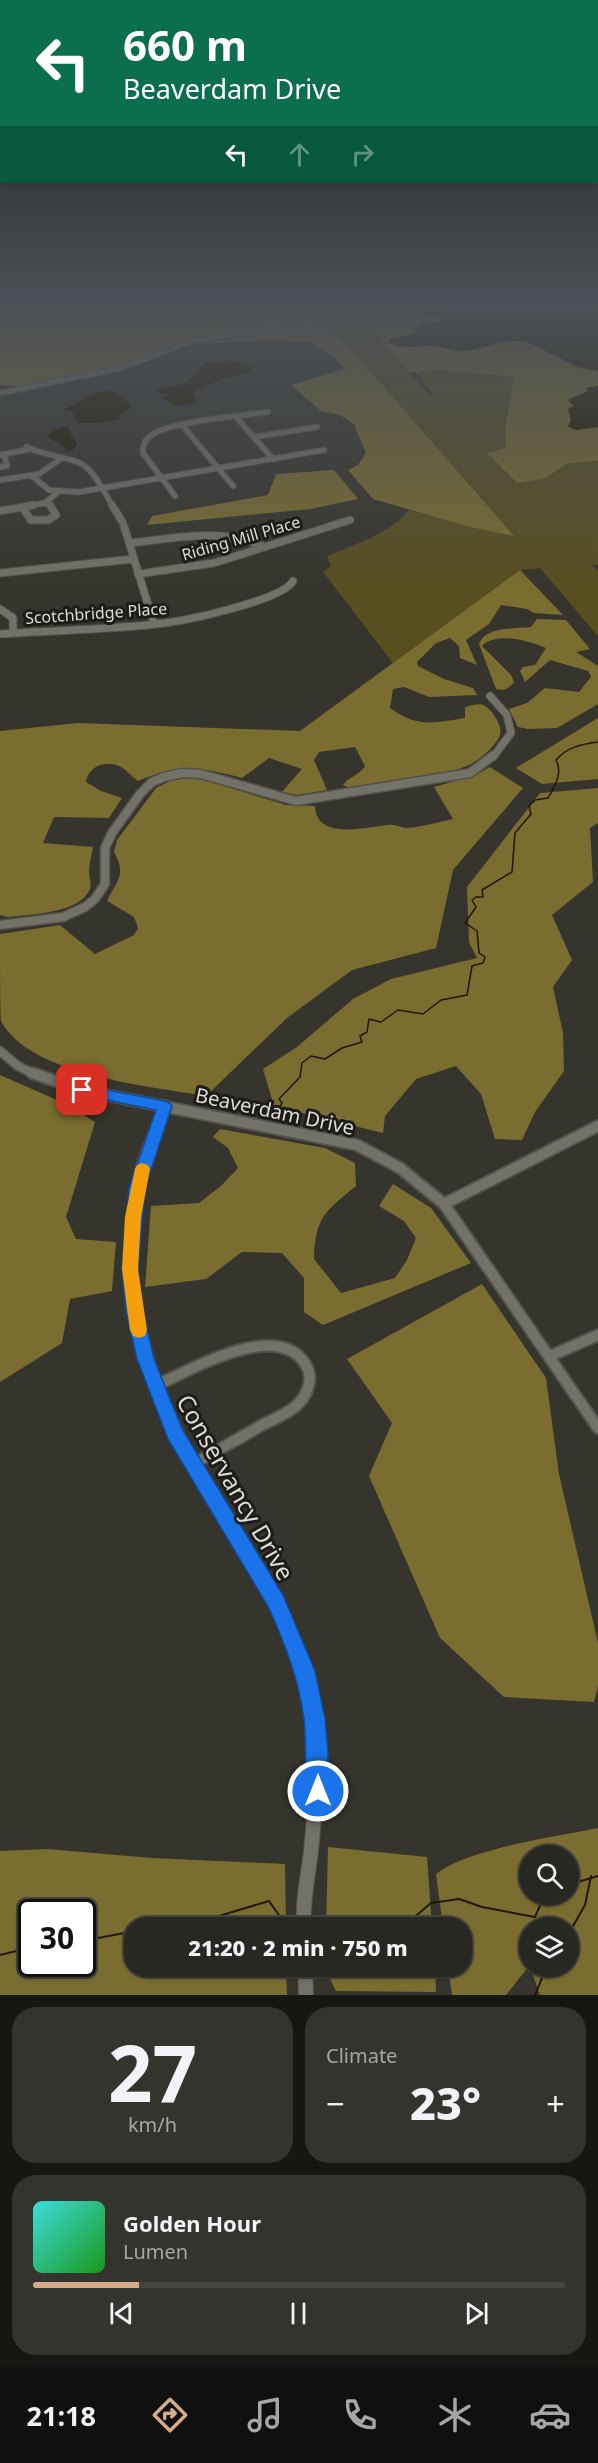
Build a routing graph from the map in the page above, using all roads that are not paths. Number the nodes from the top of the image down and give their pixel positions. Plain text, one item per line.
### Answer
1 (268, 412) dead end
2 (236, 417) junction
3 (183, 426) junction
4 (317, 427) dead end
5 (254, 437) junction
6 (324, 450) dead end
7 (2, 455) edge
8 (62, 458) junction
9 (273, 459) junction
10 (0, 467) edge
11 (218, 468) junction
12 (32, 476) junction
13 (162, 477) junction
14 (0, 480) edge
15 (233, 486) dead end
16 (101, 488) junction
17 (58, 492) junction
18 (175, 496) dead end
19 (45, 503) junction
20 (23, 507) junction
21 (0, 511) edge
22 (350, 520) dead end
23 (130, 543) junction
24 (265, 547) junction
25 (133, 559) junction
26 (0, 573) edge
27 (138, 574) junction
28 (292, 581) dead end
29 (0, 609) edge
30 (154, 624) junction
31 (13, 632) junction
32 (0, 634) edge
33 (490, 696) dead end
34 (0, 924) edge
35 (0, 1052) edge
36 (165, 1106) junction
37 (598, 1126) edge
38 (444, 1203) junction
39 (598, 1335) edge
40 (550, 1356) junction
41 (155, 1386) junction
42 (598, 1428) edge
43 (192, 1465) junction
44 (303, 1917) edge
45 (305, 1977) edge
46 (306, 1995) edge

1 - 2 street
2 - 3 street
2 - 5 street
3 - 11 street
3 - 13 street
4 - 5 street
5 - 9 street
6 - 9 street
7 - 8 street
7 - 10 street
8 - 12 street
8 - 16 street
9 - 11 street
11 - 13 street
11 - 15 street
12 - 14 street
12 - 17 street
13 - 16 street
13 - 18 street
16 - 17 street
16 - 23 street
17 - 19 street
19 - 20 street
19 - 20 street
20 - 21 street
22 - 24 street, Riding Mill Place
23 - 24 street
23 - 25 street
24 - 27 street, Riding Mill Place
25 - 26 street
25 - 27 street
27 - 30 street
28 - 30 street, Scotchbridge Place
29 - 31 street
30 - 31 street, Scotchbridge Place
31 - 32 street, Scotchbridge Place
33 - 34 street
35 - 36 street, Beaverdam Drive
36 - 38 street, Beaverdam Drive
36 - 41 street, Conservancy Drive
37 - 38 street
38 - 40 street, Beaverdam Drive
39 - 40 street
40 - 42 street, Beaverdam Drive
41 - 43 street, Conservancy Drive
41 - 43 street
43 - 44 street, Conservancy Drive
45 - 46 street

